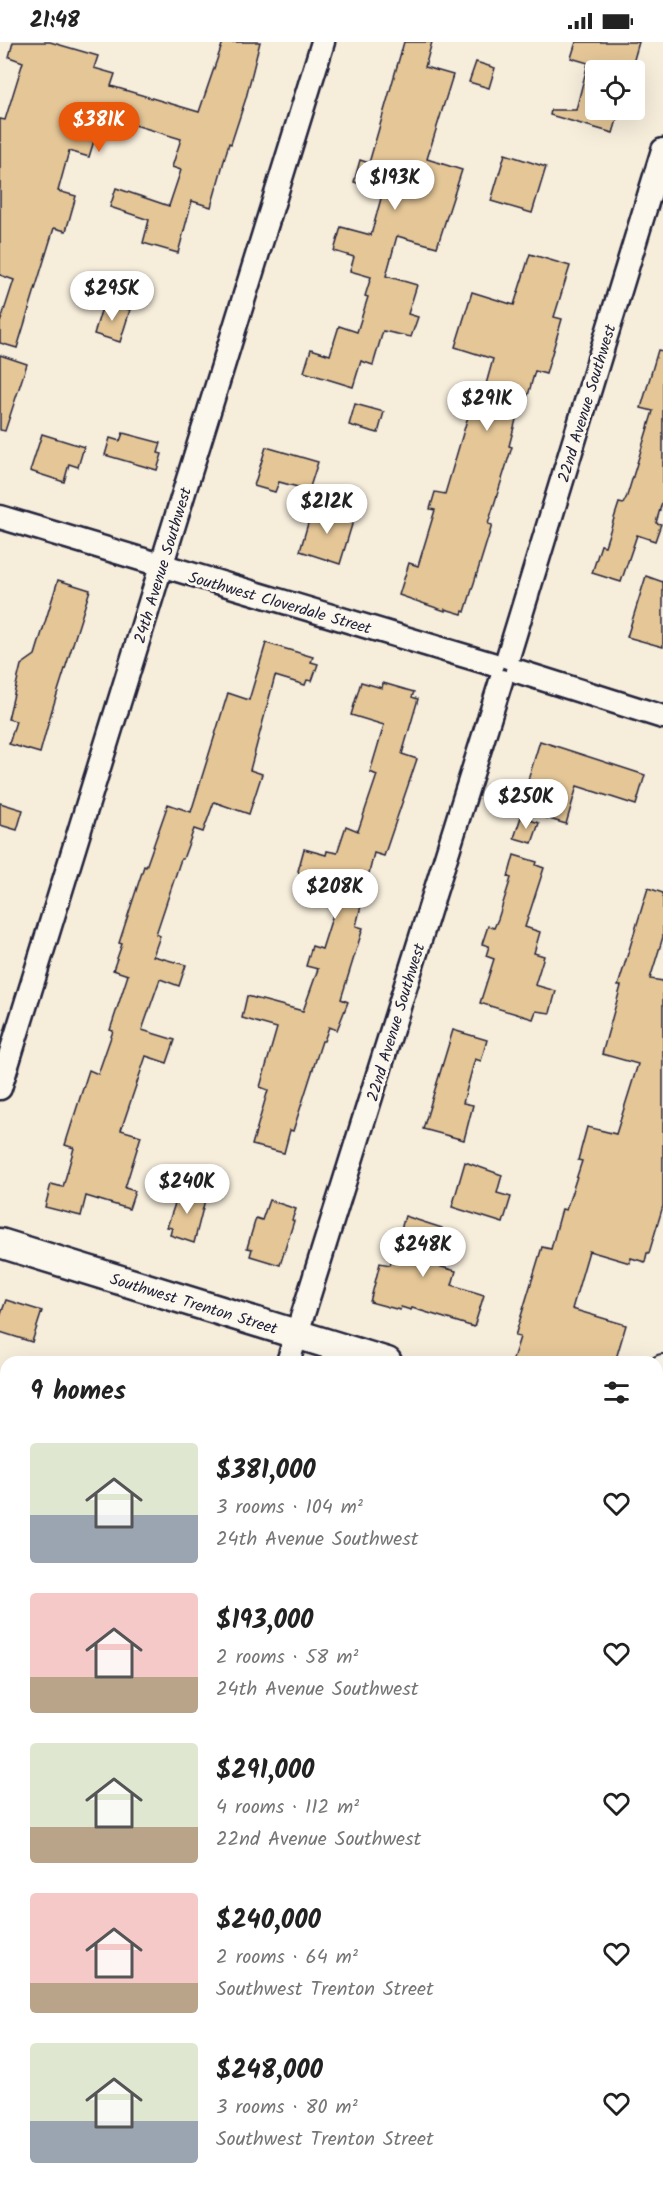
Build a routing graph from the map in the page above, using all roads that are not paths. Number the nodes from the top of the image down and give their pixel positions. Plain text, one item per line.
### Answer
1 (323, 42) edge
2 (663, 150) edge
3 (0, 518) edge
4 (162, 567) junction
5 (505, 669) junction
6 (663, 717) edge
7 (0, 1088) edge
8 (0, 1243) edge
9 (297, 1335) junction
10 (290, 1356) edge
11 (367, 1356) edge

1 - 4 street, 24th Avenue Southwest
2 - 5 street, 22nd Avenue Southwest
3 - 4 street, Southwest Cloverdale Street
4 - 5 street, Southwest Cloverdale Street
4 - 7 street, 24th Avenue Southwest
5 - 6 street, Southwest Cloverdale Street
5 - 9 street, 22nd Avenue Southwest
8 - 9 street, Southwest Trenton Street
9 - 10 street, 22nd Avenue Southwest
9 - 11 street, Southwest Trenton Street

